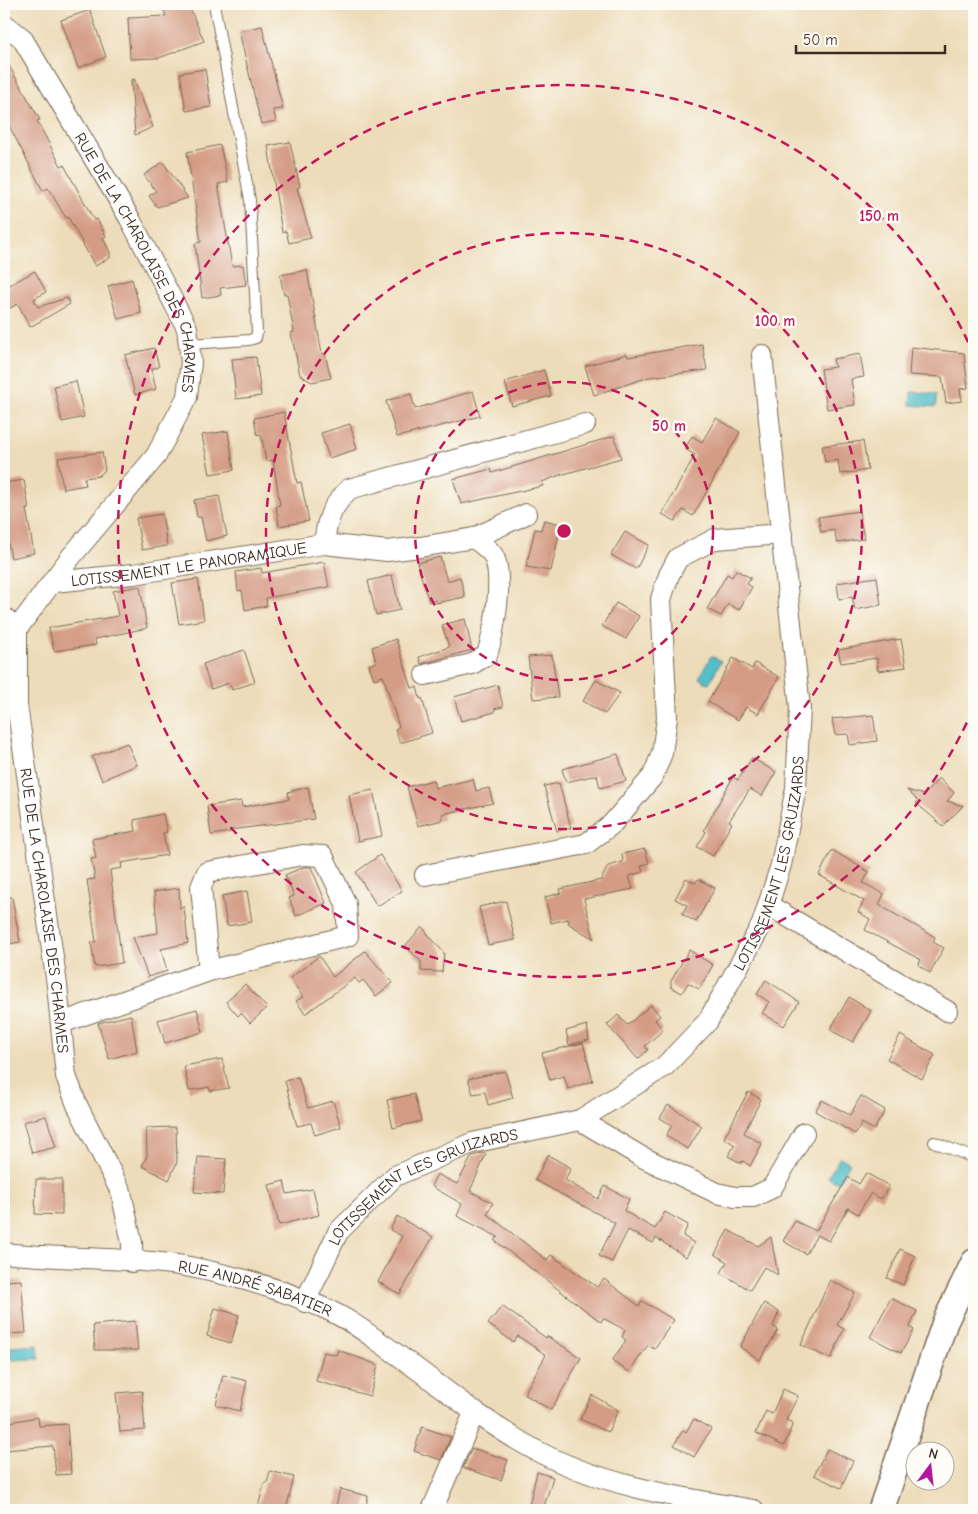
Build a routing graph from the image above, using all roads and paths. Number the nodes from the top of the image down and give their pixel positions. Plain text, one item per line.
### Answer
1 (214, 4) edge
2 (4, 24) edge
3 (189, 344) junction
4 (762, 355) dead end
5 (585, 424) dead end
6 (526, 514) dead end
7 (782, 534) junction
8 (474, 538) junction
9 (324, 544) junction
10 (54, 582) junction
11 (10, 623) edge
12 (425, 675) dead end
13 (425, 875) dead end
14 (768, 906) junction
15 (209, 971) junction
16 (947, 1011) dead end
17 (61, 1023) junction
18 (580, 1120) junction
19 (804, 1133) dead end
20 (934, 1142) dead end
21 (974, 1158) edge
22 (4, 1253) edge
23 (132, 1262) junction
24 (974, 1262) edge
25 (305, 1302) junction
26 (475, 1411) junction
27 (432, 1510) edge
28 (754, 1510) edge
29 (881, 1510) edge

1 - 3 lane
2 - 3 street, RUE DE LA CHAROLAISE DES CHARMES
3 - 10 street, RUE DE LA CHAROLAISE DES CHARMES
4 - 7 street, LOTISSEMENT LES GRUIZARDS
5 - 9 street, LOTISSEMENT LE PANORAMIQUE
6 - 8 street, LOTISSEMENT LE PANORAMIQUE
7 - 13 street
7 - 14 street, LOTISSEMENT LES GRUIZARDS
8 - 9 street, LOTISSEMENT LE PANORAMIQUE
8 - 12 street
9 - 10 street, LOTISSEMENT LE PANORAMIQUE
10 - 11 street, RUE DE LA CHAROLAISE DES CHARMES
11 - 17 street, RUE DE LA CHAROLAISE DES CHARMES
14 - 16 street
14 - 18 street, LOTISSEMENT LES GRUIZARDS
15 - 15 street
15 - 17 street
17 - 23 street, RUE DE LA CHAROLAISE DES CHARMES
18 - 19 street
18 - 25 street, LOTISSEMENT LES GRUIZARDS
20 - 21 lane
22 - 23 street, RUE ANDRÉ SABATIER
23 - 25 street, RUE ANDRÉ SABATIER
24 - 29 street
25 - 26 street, RUE ANDRÉ SABATIER
26 - 27 street
26 - 28 street, RUE ANDRÉ SABATIER

